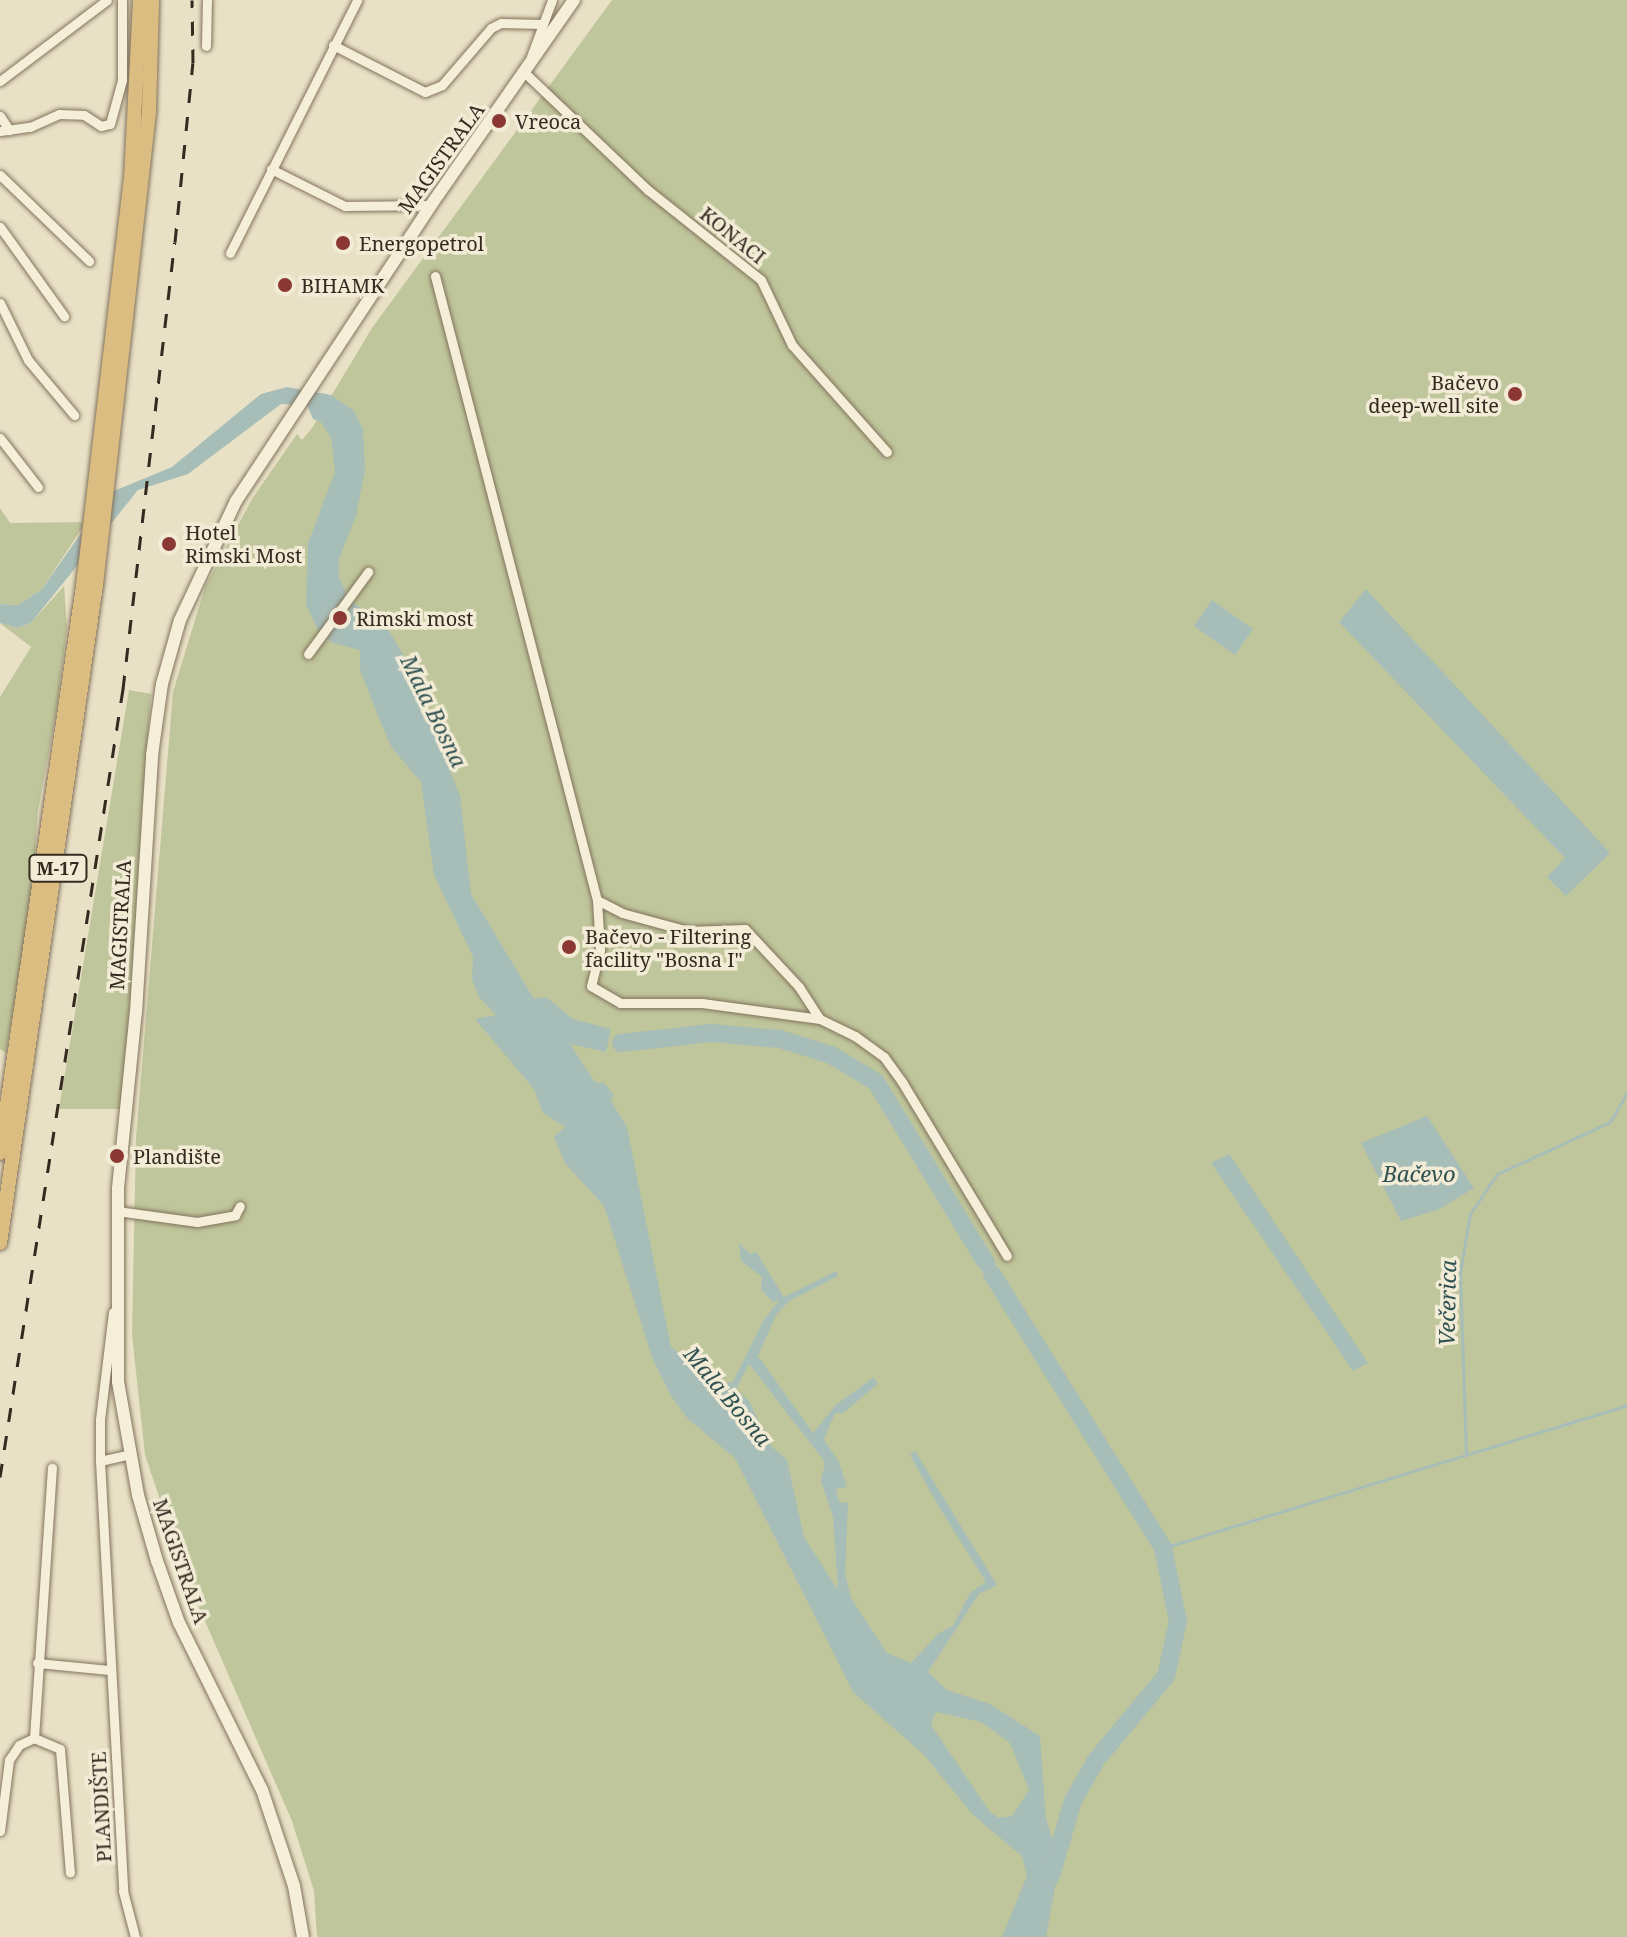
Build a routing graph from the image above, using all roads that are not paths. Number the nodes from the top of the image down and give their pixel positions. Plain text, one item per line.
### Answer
1 (107, 0) edge
2 (122, 0) edge
3 (140, 0) edge
4 (152, 0) edge
5 (207, 0) edge
6 (357, 0) edge
7 (552, 0) edge
8 (574, 0) edge
9 (543, 24) junction
10 (333, 45) junction
11 (206, 46) dead end
12 (525, 73) junction
13 (0, 81) edge
14 (0, 116) edge
15 (4, 131) edge
16 (271, 169) junction
17 (0, 175) edge
18 (431, 205) junction
19 (0, 227) edge
20 (230, 253) dead end
21 (89, 261) dead end
22 (435, 276) dead end
23 (0, 303) edge
24 (64, 316) dead end
25 (74, 415) dead end
26 (0, 438) edge
27 (887, 452) dead end
28 (38, 487) dead end
29 (368, 572) dead end
30 (90, 585) junction
31 (308, 654) dead end
32 (597, 900) junction
33 (820, 1019) junction
34 (0, 1152) edge
35 (240, 1206) dead end
36 (117, 1211) junction
37 (0, 1243) edge
38 (1007, 1256) dead end
39 (116, 1290) junction
40 (130, 1454) junction
41 (100, 1461) junction
42 (52, 1468) dead end
43 (37, 1663) junction
44 (110, 1670) junction
45 (34, 1738) junction
46 (0, 1831) edge
47 (70, 1873) dead end
48 (135, 1937) edge
49 (303, 1937) edge

1 - 13 street
2 - 15 street
3 - 30 highway, M-17
4 - 30 highway, M-17
5 - 11 street
6 - 10 street
7 - 9 street
8 - 12 main road, MAGISTRALA
9 - 10 street
9 - 12 street
10 - 16 street
12 - 18 main road, MAGISTRALA
12 - 27 street, KONACI
14 - 15 street
16 - 18 street
16 - 20 street
17 - 21 street
18 - 36 main road, MAGISTRALA
19 - 24 street
22 - 32 street
23 - 25 street
26 - 28 street
29 - 31 street
30 - 34 highway, M-17
30 - 37 highway, M-17
32 - 33 street
32 - 33 street
33 - 38 street
35 - 36 street
36 - 39 main road, MAGISTRALA
39 - 40 main road, MAGISTRALA
39 - 41 street, PLANDIŠTE
40 - 41 street
40 - 49 main road, MAGISTRALA
41 - 44 street, PLANDIŠTE
42 - 43 street
43 - 44 street
43 - 45 street
44 - 48 street, PLANDIŠTE
45 - 46 street
45 - 47 street

